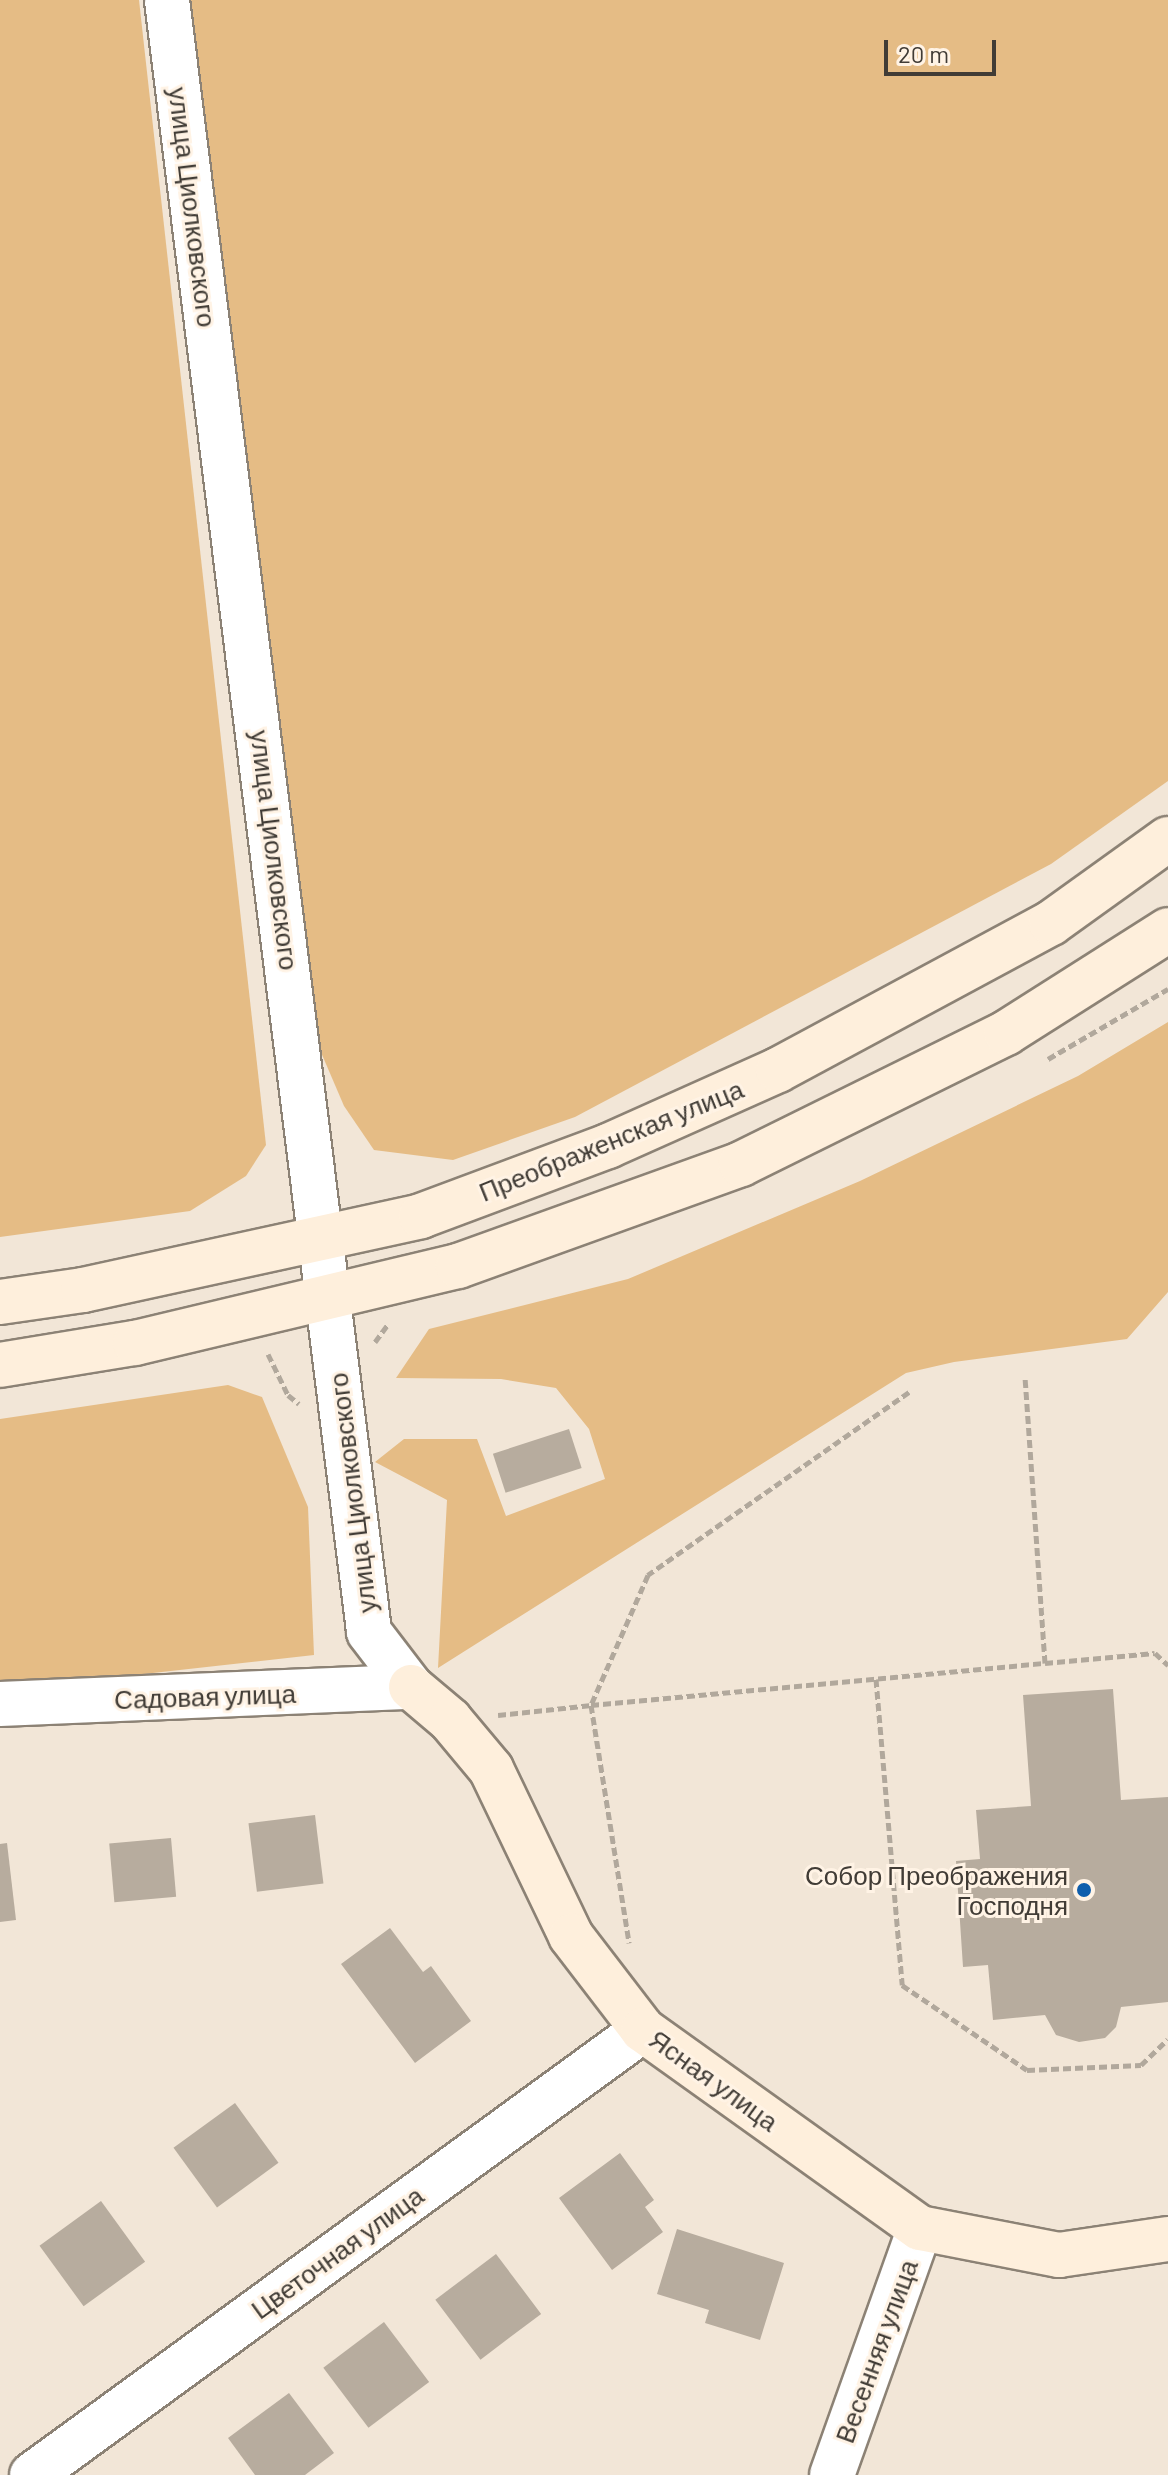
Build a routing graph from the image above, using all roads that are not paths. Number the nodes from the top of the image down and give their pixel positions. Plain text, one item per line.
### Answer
1 (167, 0) edge
2 (1168, 839) edge
3 (1168, 930) edge
4 (322, 1238) junction
5 (330, 1296) junction
6 (0, 1302) edge
7 (0, 1365) edge
8 (411, 1687) junction
9 (0, 1704) edge
10 (643, 2030) junction
11 (920, 2228) junction
12 (1168, 2239) edge
13 (32, 2475) edge
14 (832, 2475) edge

1 - 4 street, улица Циолковского
2 - 4 main road, Преображенская улица
3 - 5 main road
4 - 5 street, улица Циолковского
4 - 6 main road, Преображенская улица
5 - 7 main road
5 - 8 street, улица Циолковского
8 - 9 street, Садовая улица
8 - 10 main road, Ясная улица
10 - 11 main road, Ясная улица
10 - 13 street, Цветочная улица
11 - 12 main road, Ясная улица
11 - 14 street, Весенняя улица

